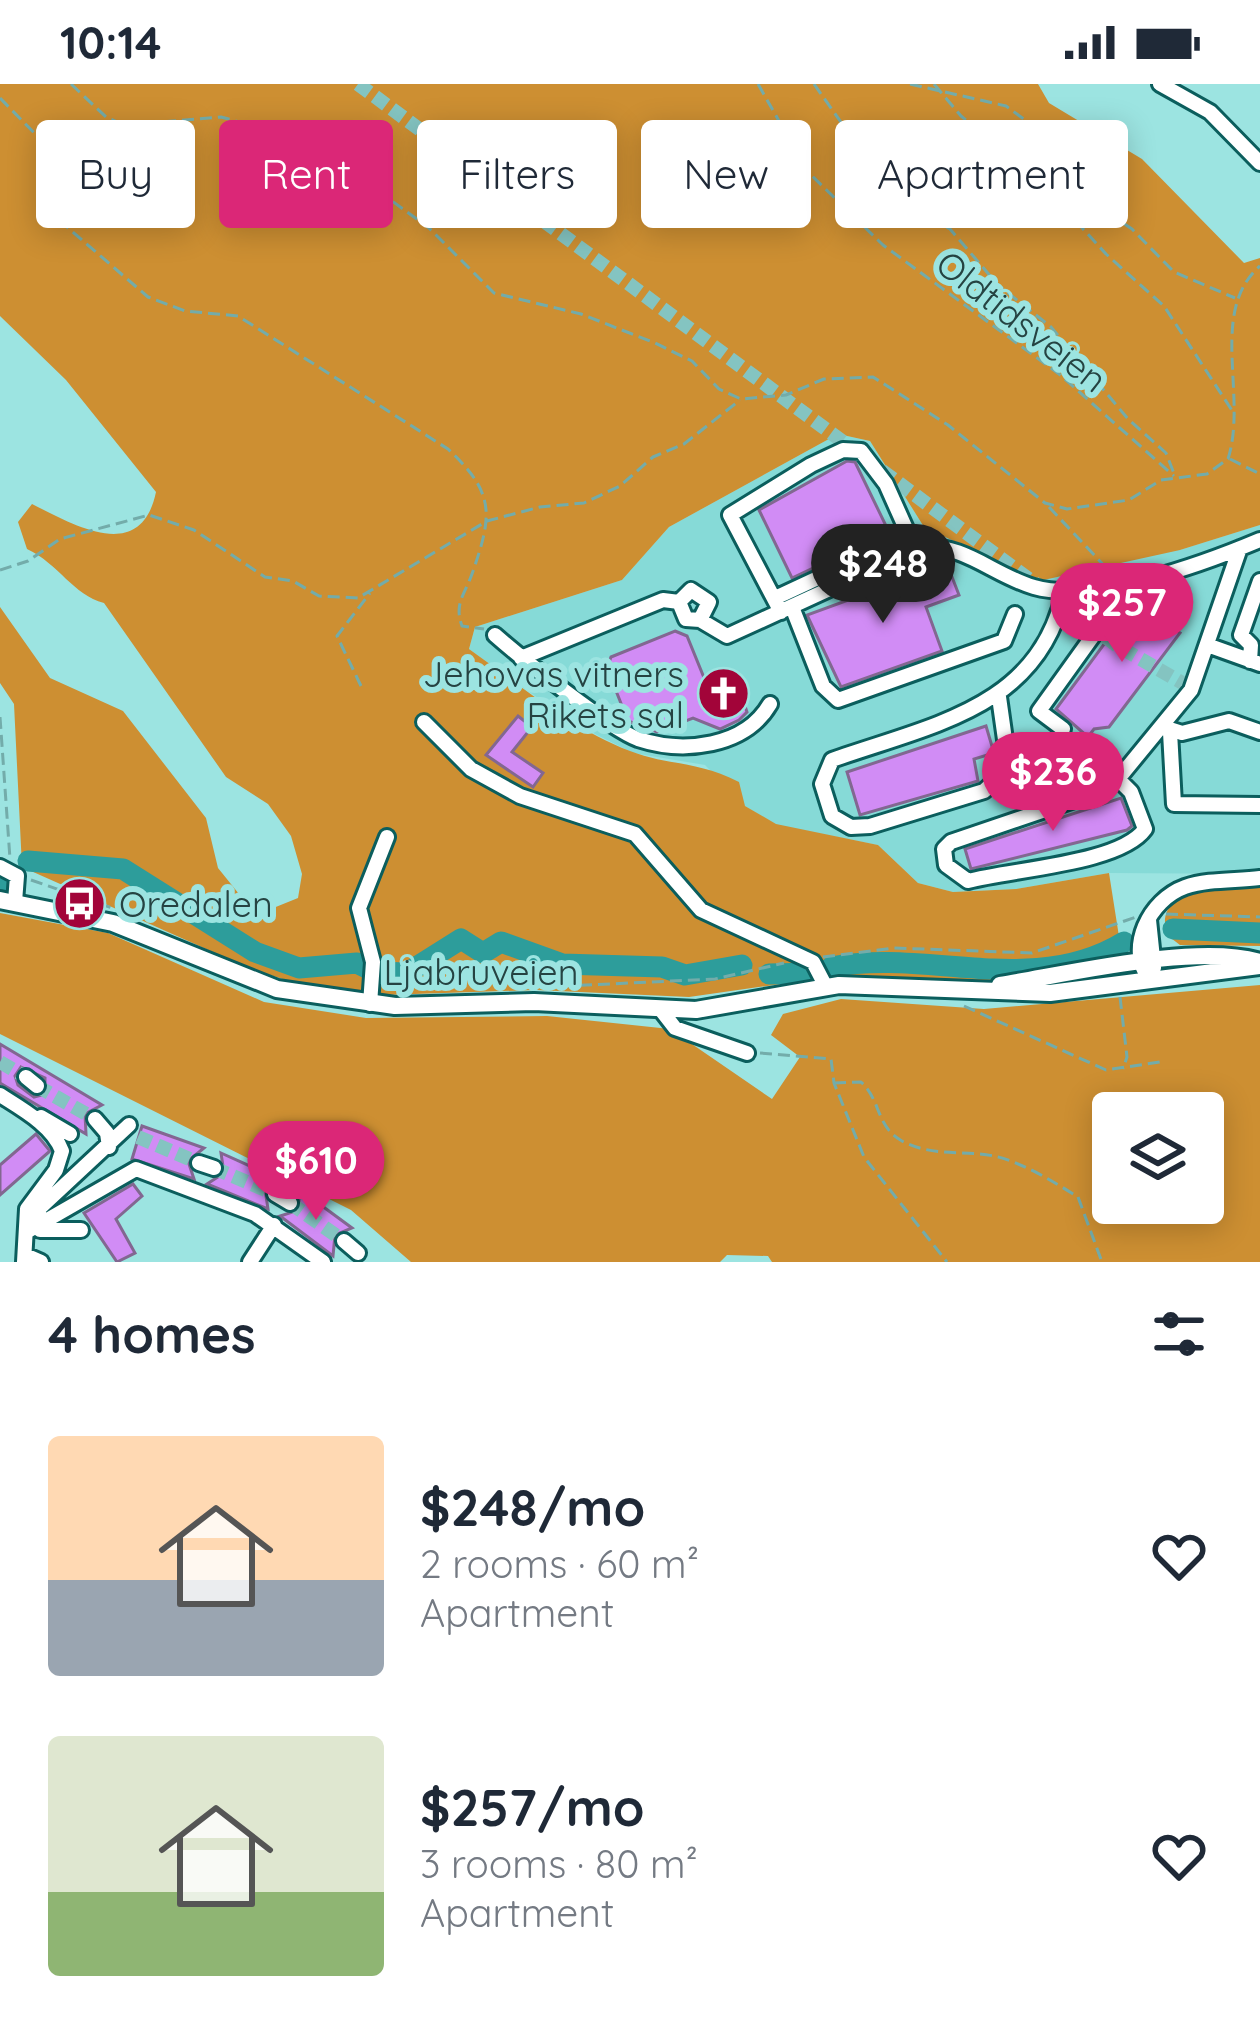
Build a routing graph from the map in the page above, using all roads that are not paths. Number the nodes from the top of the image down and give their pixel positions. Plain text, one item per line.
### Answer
1 (1160, 84) edge
2 (1260, 163) edge
3 (1260, 540) edge
4 (913, 542) junction
5 (1240, 548) junction
6 (1260, 581) edge
7 (1128, 582) junction
8 (1064, 592) junction
9 (679, 602) junction
10 (783, 606) junction
11 (1015, 614) dead end
12 (700, 620) junction
13 (495, 635) road end
14 (1210, 646) junction
15 (521, 658) junction
16 (1255, 663) edge
17 (1028, 670) junction
18 (1053, 686) junction
19 (998, 697) junction
20 (770, 704) dead end
21 (424, 722) dead end
22 (1063, 729) dead end
23 (1167, 729) junction
24 (1260, 732) edge
25 (1009, 751) junction
26 (1068, 758) dead end
27 (1118, 779) junction
28 (1260, 806) edge
29 (386, 837) dead end
30 (8, 872) edge
31 (1260, 878) edge
32 (7, 901) edge
33 (1260, 964) edge
34 (1148, 969) junction
35 (826, 987) junction
36 (975, 989) junction
37 (370, 1004) junction
38 (661, 1010) junction
39 (747, 1053) road end
40 (0, 1095) edge
41 (25, 1110) junction
42 (94, 1119) tunnel mouth
43 (131, 1131) dead end
44 (70, 1134) dead end
45 (109, 1147) junction
46 (275, 1194) tunnel mouth
47 (290, 1202) tunnel mouth
48 (274, 1225) junction
49 (81, 1230) dead end
50 (28, 1231) junction
51 (344, 1241) tunnel mouth
52 (358, 1253) dead end
53 (25, 1258) edge
54 (41, 1262) edge
55 (250, 1262) edge
56 (323, 1262) edge

1 - 2 street
3 - 5 street
4 - 8 street
4 - 10 street
4 - 10 street
5 - 7 street
5 - 14 street
6 - 16 street
7 - 8 street
7 - 18 street
8 - 17 street
9 - 12 street
9 - 12 street
9 - 15 street
10 - 11 street
10 - 12 street
13 - 15 street
14 - 16 street
14 - 23 street
15 - 20 street
17 - 18 street
17 - 19 street
18 - 22 street
19 - 25 street
19 - 25 street
21 - 35 street
23 - 24 street
23 - 27 street
23 - 28 street
25 - 26 street
27 - 27 street
29 - 37 street
30 - 32 street
31 - 34 street
32 - 37 main road, Ljabruveien
33 - 34 main road, Ljabruveien
34 - 36 main road, Ljabruveien
34 - 36 main road, Ljabruveien
35 - 36 main road, Ljabruveien
35 - 38 main road, Ljabruveien
37 - 38 main road, Ljabruveien
38 - 39 street
40 - 41 street
41 - 44 street
41 - 50 street
42 - 45 street
43 - 45 street
45 - 50 street
46 - 47 street
48 - 50 street
48 - 55 street
48 - 56 street
49 - 50 street
50 - 53 street
51 - 52 street
53 - 54 street

